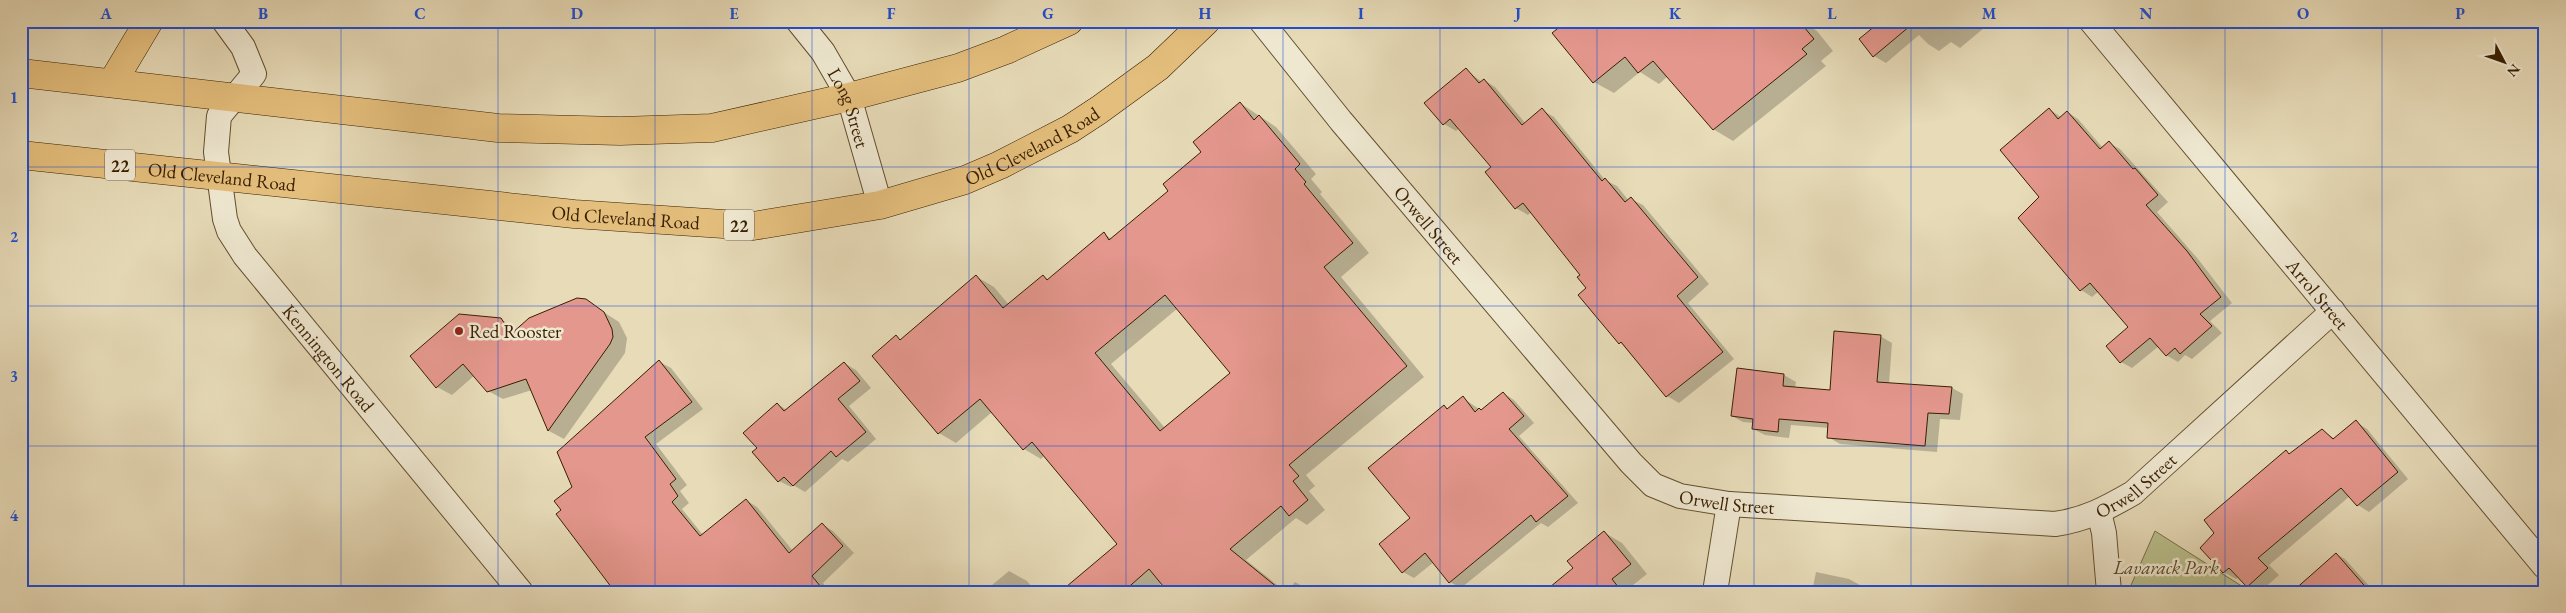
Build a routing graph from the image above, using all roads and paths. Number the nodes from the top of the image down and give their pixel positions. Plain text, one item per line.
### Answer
1 (149, 21) edge
2 (224, 21) edge
3 (798, 21) edge
4 (1069, 21) edge
5 (1206, 21) edge
6 (1261, 21) edge
7 (2091, 21) edge
8 (21, 73) edge
9 (112, 83) junction
10 (236, 96) junction
11 (849, 97) junction
12 (21, 155) edge
13 (220, 176) junction
14 (880, 205) junction
15 (2333, 311) junction
16 (1729, 504) junction
17 (2099, 512) junction
18 (2545, 567) edge
19 (521, 592) edge
20 (1715, 592) edge
21 (2109, 592) edge

1 - 9 highway
2 - 10 street, Kennington Road
3 - 11 street, Long Street
4 - 11 highway
5 - 14 highway, Old Cleveland Road / 22
6 - 16 street, Orwell Street
7 - 15 street, Arrol Street
8 - 9 highway
9 - 10 highway
10 - 11 highway
10 - 13 street, Kennington Road
11 - 14 street, Long Street
12 - 13 highway, Old Cleveland Road / 22
13 - 14 highway, Old Cleveland Road / 22
13 - 19 street, Kennington Road
15 - 17 street, Orwell Street
15 - 18 street, Arrol Street
16 - 17 street, Orwell Street
16 - 20 street
17 - 21 street

